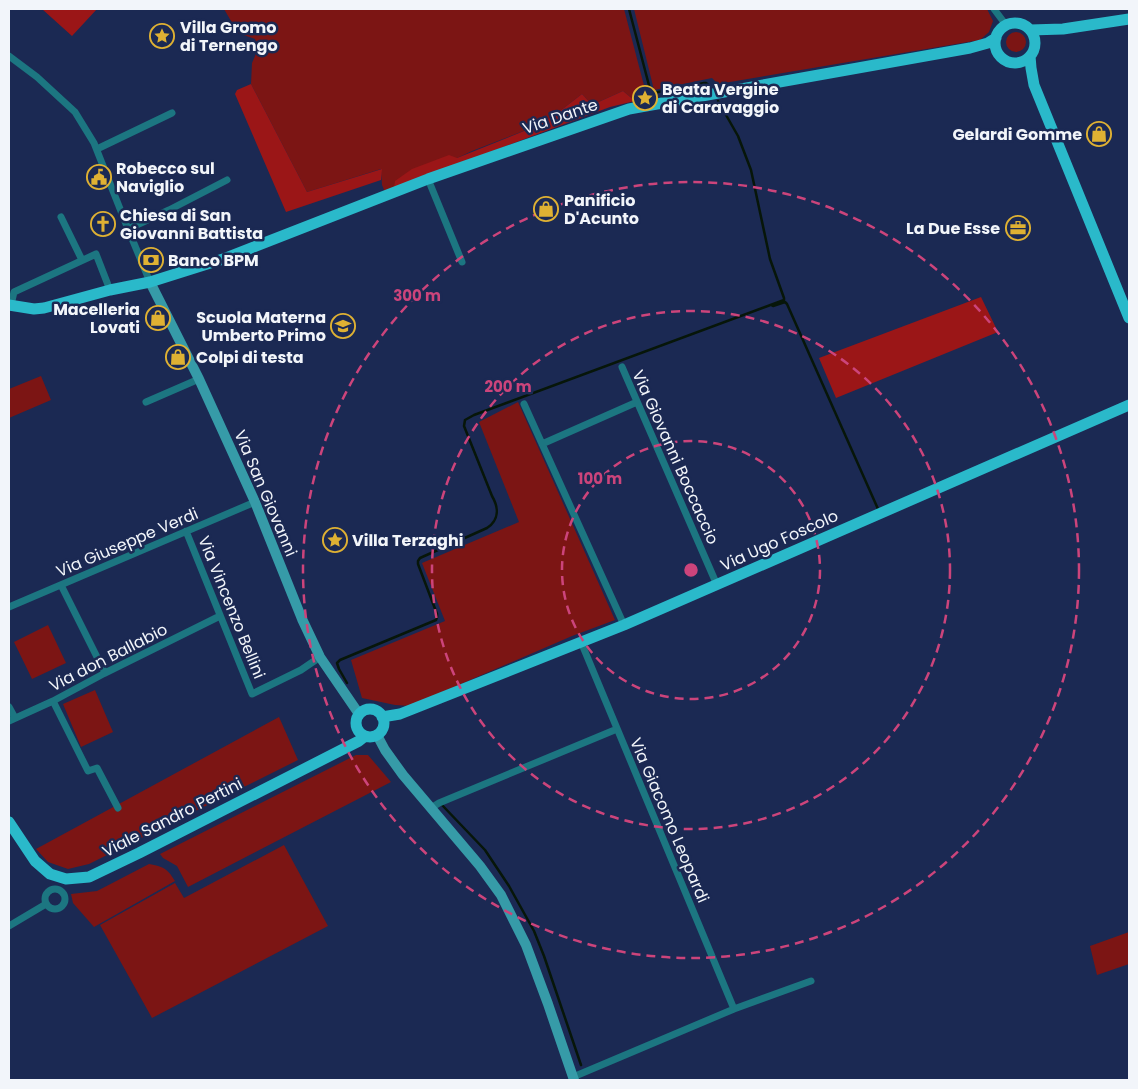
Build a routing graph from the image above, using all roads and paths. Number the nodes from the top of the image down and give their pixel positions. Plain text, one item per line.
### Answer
1 (994, 9) edge
2 (1129, 19) edge
3 (1006, 25) junction
4 (1062, 29) junction
5 (1030, 30) junction
6 (996, 38) junction
7 (1035, 44) junction
8 (9, 56) edge
9 (1030, 56) junction
10 (1012, 62) junction
11 (1039, 95) junction
12 (172, 113) dead end
13 (97, 149) junction
14 (228, 180) dead end
15 (428, 180) junction
16 (60, 217) dead end
17 (128, 229) junction
18 (82, 260) junction
19 (462, 262) dead end
20 (150, 282) junction
21 (110, 290) junction
22 (10, 305) edge
23 (1129, 318) edge
24 (622, 367) dead end
25 (199, 379) junction
26 (146, 402) dead end
27 (637, 402) junction
28 (524, 404) dead end
29 (1129, 404) edge
30 (542, 444) junction
31 (256, 502) junction
32 (186, 531) junction
33 (717, 584) junction
34 (61, 585) junction
35 (9, 606) edge
36 (220, 616) junction
37 (624, 625) junction
38 (581, 642) junction
39 (320, 657) junction
40 (105, 673) junction
41 (53, 701) junction
42 (9, 707) edge
43 (359, 714) junction
44 (382, 717) junction
45 (12, 720) edge
46 (617, 729) junction
47 (377, 735) junction
48 (364, 737) junction
49 (118, 808) dead end
50 (431, 808) junction
51 (9, 822) edge
52 (57, 876) junction
53 (56, 888) junction
54 (46, 904) junction
55 (9, 926) edge
56 (810, 981) dead end
57 (734, 1009) junction
58 (573, 1079) edge

1 - 3 street
2 - 4 main road
3 - 5 main road
3 - 6 main road
4 - 5 main road
4 - 7 main road
5 - 7 main road
6 - 10 main road
6 - 15 main road, Via Dante
7 - 9 main road
8 - 13 street
9 - 10 main road
9 - 11 main road
10 - 11 main road
11 - 23 main road
12 - 13 street
13 - 17 street
14 - 17 street
15 - 19 street
15 - 20 main road, Via Dante
16 - 18 street
17 - 20 street
18 - 21 street
18 - 22 street
20 - 21 main road, Via Dante
20 - 25 street, Via San Giovanni
21 - 22 main road, Via Dante
24 - 27 street, Via Giovanni Boccaccio
25 - 26 street
25 - 31 street, Via San Giovanni
27 - 30 street
27 - 33 street, Via Giovanni Boccaccio
28 - 30 street
29 - 33 main road, Via Ugo Foscolo
30 - 37 street
31 - 32 street, Via Giuseppe Verdi
31 - 39 street, Via San Giovanni
32 - 34 street, Via Giuseppe Verdi
32 - 36 street, Via Vincenzo Bellini
33 - 37 main road, Via Ugo Foscolo
34 - 35 street, Via Giuseppe Verdi
34 - 40 street
36 - 39 street, Via Vincenzo Bellini
36 - 40 street, Via don Ballabio
37 - 38 main road, Via Ugo Foscolo
38 - 44 main road, Via Ugo Foscolo
38 - 46 street, Via Giacomo Leopardi
39 - 43 street, Via San Giovanni
40 - 41 street, Via don Ballabio
41 - 45 street, Via don Ballabio
41 - 49 street
42 - 45 street
43 - 44 main road
43 - 48 main road
44 - 47 main road
46 - 50 street
46 - 57 street, Via Giacomo Leopardi
47 - 48 main road
47 - 50 street
48 - 52 main road, Viale Sandro Pertini
50 - 58 street
51 - 52 main road, Viale Sandro Pertini
52 - 53 street
53 - 54 street
53 - 54 street
54 - 55 street
56 - 57 street
57 - 58 street

